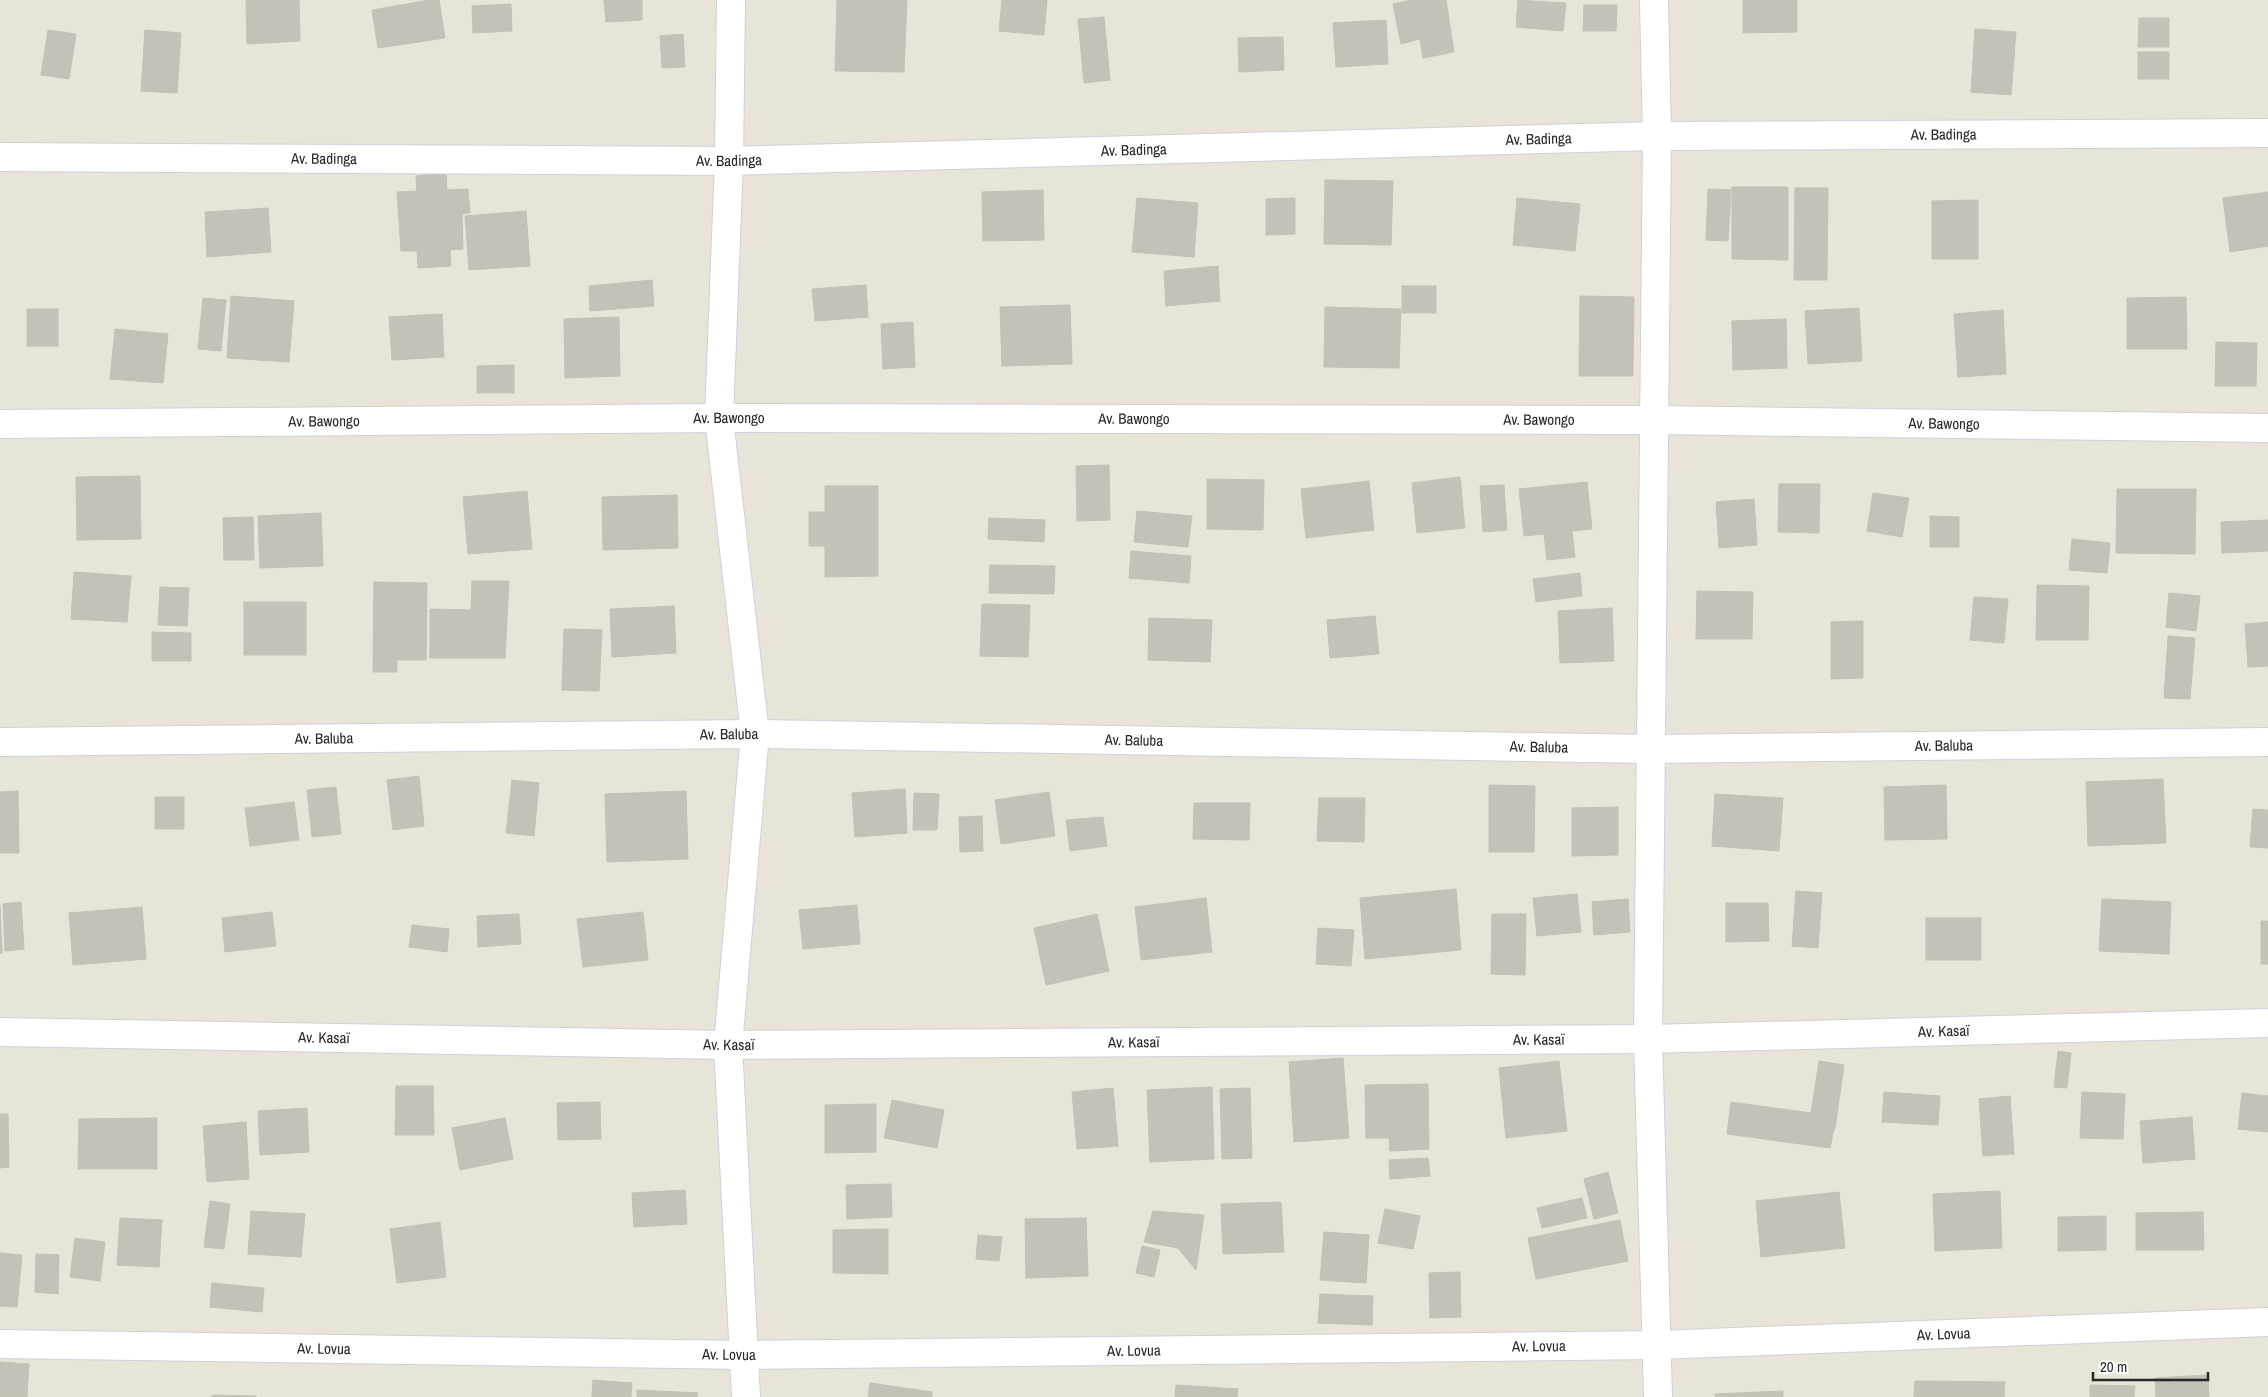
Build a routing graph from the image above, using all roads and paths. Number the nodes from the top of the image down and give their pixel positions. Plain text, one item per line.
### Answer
1 (731, 0) edge
2 (1654, 0) edge
3 (2268, 133) edge
4 (1657, 136) junction
5 (0, 157) edge
6 (729, 161) junction
7 (720, 418) junction
8 (1653, 420) junction
9 (0, 424) edge
10 (2268, 428) edge
11 (755, 734) junction
12 (0, 742) edge
13 (2268, 742) edge
14 (1651, 750) junction
15 (2268, 1023) edge
16 (0, 1032) edge
17 (1648, 1039) junction
18 (728, 1045) junction
19 (2268, 1322) edge
20 (0, 1344) edge
21 (1657, 1345) junction
22 (746, 1355) junction
23 (746, 1397) edge
24 (1658, 1397) edge

1 - 6 street
2 - 4 street
3 - 4 street, Av. Badinga
4 - 6 street, Av. Badinga
4 - 8 street
5 - 6 street, Av. Badinga
6 - 7 street
7 - 8 street, Av. Bawongo
7 - 9 street, Av. Bawongo
7 - 11 street
8 - 10 street, Av. Bawongo
8 - 14 street
11 - 12 street, Av. Baluba
11 - 14 street, Av. Baluba
11 - 18 street
13 - 14 street, Av. Baluba
14 - 17 street
15 - 17 street, Av. Kasaï
16 - 18 street, Av. Kasaï
17 - 18 street, Av. Kasaï
17 - 21 street
18 - 22 street
19 - 21 street, Av. Lovua
20 - 22 street, Av. Lovua
21 - 22 street, Av. Lovua
21 - 24 street
22 - 23 street

